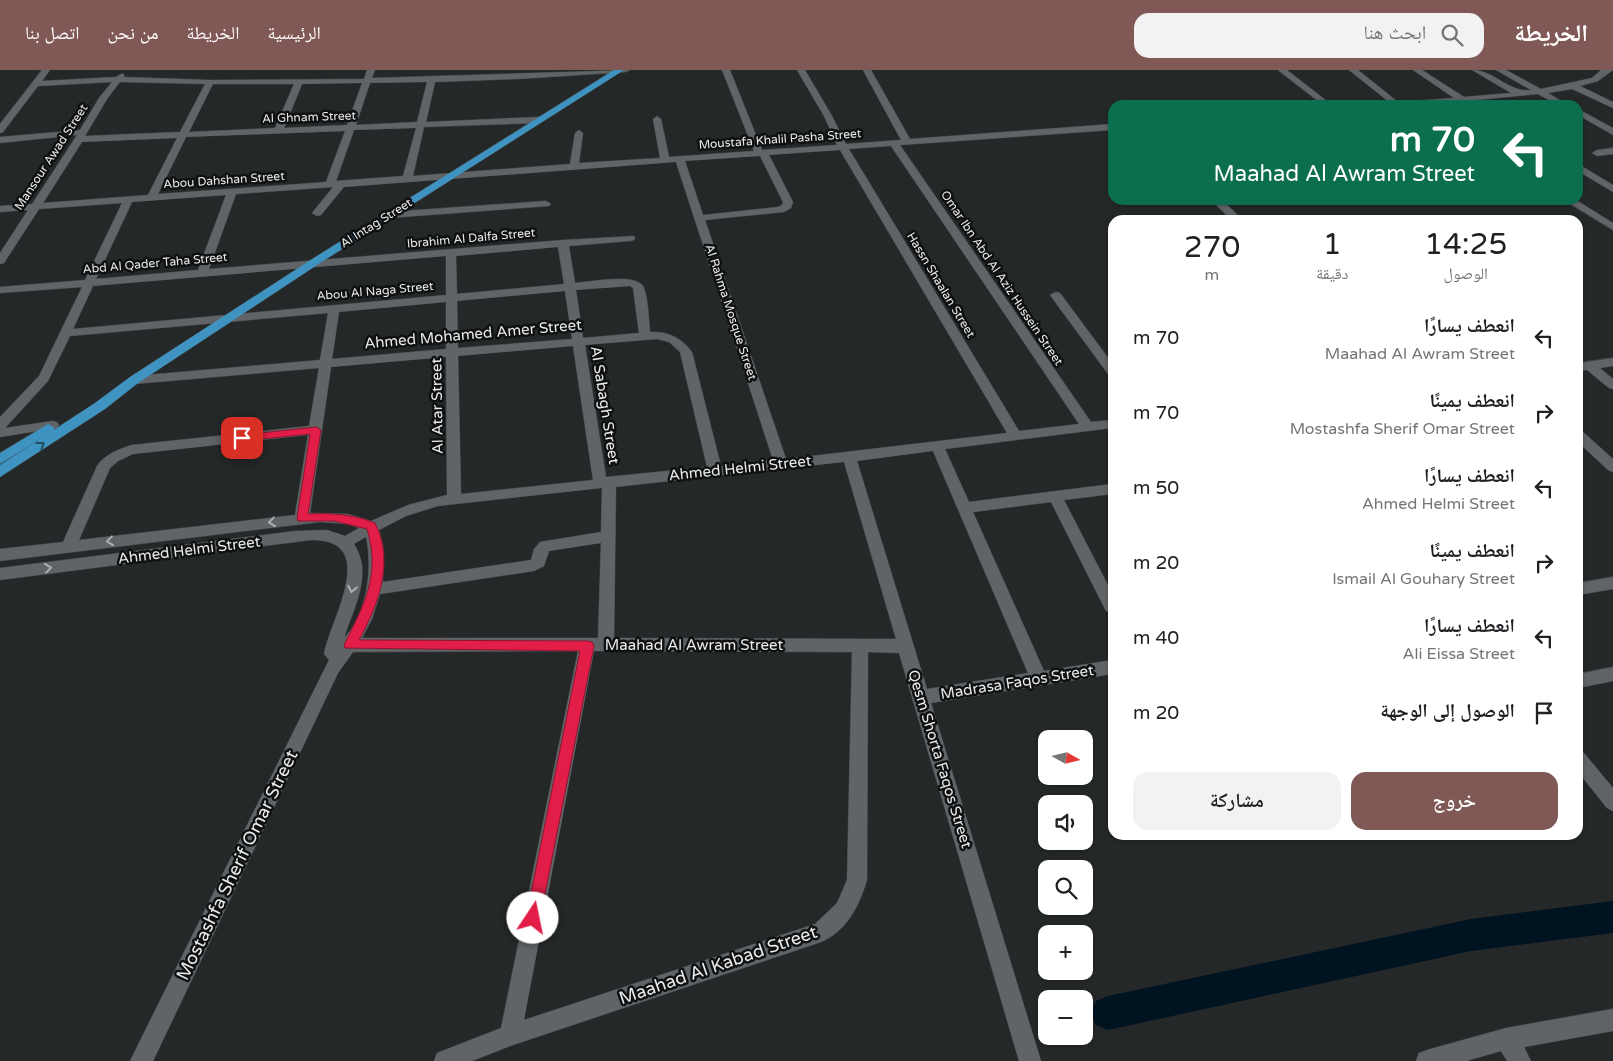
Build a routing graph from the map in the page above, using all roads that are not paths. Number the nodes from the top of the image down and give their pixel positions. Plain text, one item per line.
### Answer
1 (46, 70) edge
2 (128, 70) edge
3 (170, 70) edge
4 (258, 70) edge
5 (322, 70) edge
6 (371, 70) edge
7 (622, 70) edge
8 (726, 70) edge
9 (800, 70) edge
10 (866, 70) edge
11 (1282, 70) edge
12 (1353, 70) edge
13 (1417, 70) edge
14 (1476, 70) edge
15 (1500, 70) edge
16 (1608, 71) edge
17 (576, 72) edge
18 (445, 74) edge
19 (519, 74) edge
20 (432, 79) junction
21 (118, 80) junction
22 (158, 81) junction
23 (367, 81) junction
24 (210, 82) junction
25 (250, 82) junction
26 (299, 82) junction
27 (317, 82) junction
28 (36, 84) junction
29 (1574, 86) junction
30 (1540, 92) junction
31 (1520, 94) junction
32 (1462, 99) junction
33 (1321, 100) edge
34 (1391, 100) edge
35 (1452, 100) edge
36 (1555, 100) edge
37 (1613, 105) edge
38 (1583, 115) edge
39 (657, 119) dead end
40 (539, 120) junction
41 (421, 125) junction
42 (1108, 127) edge
43 (350, 128) junction
44 (0, 130) edge
45 (278, 131) junction
46 (1613, 132) edge
47 (578, 133) dead end
48 (183, 134) junction
49 (81, 135) junction
50 (0, 140) edge
51 (907, 142) junction
52 (894, 143) junction
53 (843, 147) junction
54 (1613, 151) edge
55 (1597, 152) dead end
56 (761, 153) junction
57 (680, 159) junction
58 (665, 161) junction
59 (574, 168) junction
60 (1583, 170) edge
61 (450, 176) junction
62 (407, 180) junction
63 (335, 185) junction
64 (1613, 189) edge
65 (232, 192) junction
66 (151, 198) junction
67 (128, 200) junction
68 (546, 204) dead end
69 (1222, 205) edge
70 (1577, 205) edge
71 (34, 206) junction
72 (0, 209) edge
73 (317, 213) dead end
74 (389, 215) junction
75 (1232, 215) edge
76 (699, 218) junction
77 (1613, 227) edge
78 (630, 238) dead end
79 (563, 243) junction
80 (451, 252) junction
81 (0, 261) edge
82 (313, 262) junction
83 (203, 272) junction
84 (89, 282) junction
85 (570, 287) junction
86 (0, 290) edge
87 (1056, 295) dead end
88 (452, 298) junction
89 (334, 308) junction
90 (229, 317) junction
91 (64, 333) junction
92 (646, 336) junction
93 (578, 342) junction
94 (452, 353) junction
95 (1613, 362) edge
96 (326, 363) junction
97 (1108, 366) edge
98 (1583, 366) edge
99 (134, 380) junction
100 (1613, 385) edge
101 (0, 425) edge
102 (52, 425) junction
103 (1108, 426) edge
104 (1088, 428) junction
105 (316, 430) junction
106 (0, 433) edge
107 (1016, 436) junction
108 (1583, 442) edge
109 (937, 446) junction
110 (849, 457) junction
111 (0, 459) edge
112 (781, 464) junction
113 (1613, 467) edge
114 (715, 471) junction
115 (0, 472) edge
116 (605, 482) junction
117 (1108, 489) edge
118 (1055, 496) junction
119 (454, 500) junction
120 (964, 508) junction
121 (302, 518) junction
122 (371, 526) junction
123 (608, 536) junction
124 (345, 543) junction
125 (68, 546) junction
126 (0, 555) edge
127 (0, 574) edge
128 (1613, 583) edge
129 (1583, 588) edge
130 (374, 589) junction
131 (1108, 599) edge
132 (333, 645) junction
133 (350, 645) junction
134 (597, 645) junction
135 (860, 645) junction
136 (906, 646) junction
137 (332, 668) junction
138 (1108, 668) edge
139 (1613, 674) edge
140 (1039, 679) junction
141 (1583, 680) edge
142 (921, 697) junction
143 (1583, 764) edge
144 (1609, 792) edge
145 (1613, 1020) edge
146 (510, 1035) junction
147 (1506, 1039) junction
148 (142, 1061) edge
149 (445, 1061) edge
150 (1030, 1061) edge
151 (1427, 1061) edge
152 (1520, 1061) edge

1 - 28 street
2 - 21 street, Mansour Awad Street
3 - 22 street
4 - 25 street
5 - 27 street
6 - 23 street
7 - 17 street
7 - 40 main road, Al Intag Street
8 - 56 street
9 - 53 street, Hassn Shaalan Street
10 - 51 street
11 - 33 street
12 - 34 street
13 - 32 street
14 - 31 street
15 - 30 street
16 - 29 street
17 - 19 street
18 - 19 street
18 - 20 street
20 - 23 street
20 - 41 street
21 - 22 street
21 - 28 street
21 - 49 street, Mansour Awad Street
22 - 24 street
23 - 27 street
23 - 43 street
24 - 25 street
24 - 48 street
25 - 26 street
26 - 27 street
26 - 45 street
28 - 44 street
29 - 30 street
29 - 37 street
30 - 31 street
30 - 36 street
31 - 32 street
32 - 35 street
38 - 46 street
39 - 58 street
40 - 41 street, Al Ghnam Street
40 - 61 main road, Al Intag Street
41 - 43 street, Al Ghnam Street
41 - 62 street
42 - 51 street, Moustafa Khalil Pasha Street
43 - 45 street, Al Ghnam Street
43 - 63 street
45 - 48 street, Al Ghnam Street
47 - 59 street
48 - 49 street, Al Ghnam Street
48 - 66 street
49 - 50 street, Al Ghnam Street
49 - 71 street, Mansour Awad Street
51 - 52 street, Moustafa Khalil Pasha Street
52 - 53 street, Moustafa Khalil Pasha Street
52 - 104 street, Omar Ibn Abd Al Aziz Hussein Street
53 - 56 street, Moustafa Khalil Pasha Street
53 - 107 street, Hassn Shaalan Street
54 - 55 street
56 - 57 street, Moustafa Khalil Pasha Street
56 - 76 street
57 - 58 street, Moustafa Khalil Pasha Street
57 - 76 street, Al Rahma Mosque Street
58 - 59 street, Moustafa Khalil Pasha Street
59 - 61 street, Moustafa Khalil Pasha Street
60 - 64 street
61 - 62 street, Abou Dahshan Street
61 - 74 main road, Al Intag Street
62 - 63 street, Abou Dahshan Street
63 - 65 street, Abou Dahshan Street
63 - 73 street
65 - 66 street, Abou Dahshan Street
65 - 83 street
66 - 67 street, Abou Dahshan Street
67 - 71 street, Abou Dahshan Street
67 - 84 street
68 - 74 street
69 - 75 street
70 - 77 street
71 - 72 street, Abou Dahshan Street
71 - 81 street, Mansour Awad Street
74 - 82 main road, Al Intag Street
76 - 112 street, Al Rahma Mosque Street
78 - 79 street, Ibrahim Al Dalfa Street
79 - 80 street, Ibrahim Al Dalfa Street
79 - 85 street, Al Sabagh Street
80 - 82 street, Ibrahim Al Dalfa Street
80 - 88 street, Al Atar Street
82 - 83 street, Abd Al Qader Taha Street
82 - 90 main road, Al Intag Street
83 - 84 street, Abd Al Qader Taha Street
84 - 86 street, Abd Al Qader Taha Street
84 - 91 street
85 - 88 street, Abou Al Naga Street
85 - 92 street, Abou Al Naga Street
85 - 93 street, Al Sabagh Street
87 - 97 street
88 - 89 street, Abou Al Naga Street
88 - 94 street, Al Atar Street
89 - 90 street, Abou Al Naga Street
89 - 96 street
90 - 91 street, Abou Al Naga Street
90 - 99 main road, Al Intag Street
91 - 101 street
92 - 93 street, Ahmed Mohamed Amer Street
92 - 114 street, Ahmed Mohamed Amer Street
93 - 94 street, Ahmed Mohamed Amer Street
93 - 116 street, Al Sabagh Street
94 - 96 street, Ahmed Mohamed Amer Street
94 - 119 street, Al Atar Street
95 - 98 street
96 - 99 street, Ahmed Mohamed Amer Street
96 - 105 street
98 - 100 street
99 - 102 main road, Al Intag Street
115 -> 99 main road, Al Intag Street
102 - 106 street
102 - 111 main road, Al Intag Street
103 - 104 street, Ahmed Helmi Street
104 - 107 street, Ahmed Helmi Street
105 - 121 street
105 - 125 street
107 - 109 street, Ahmed Helmi Street
108 - 113 street
109 - 110 street, Ahmed Helmi Street
109 - 120 street
110 - 112 street, Ahmed Helmi Street
110 - 136 street, Qesm Shorta Faqos Street
112 - 114 street, Ahmed Helmi Street
114 - 116 street, Ahmed Helmi Street
116 - 119 street, Ahmed Helmi Street
116 - 123 street, Al Sabagh Street
117 - 118 street
118 - 120 street
118 - 131 street
119 - 122 street, Ahmed Helmi Street
120 - 140 street
121 - 122 street, Ahmed Helmi Street
121 -> 125 street, Ahmed Helmi Street
122 - 124 street, Ahmed Helmi Street
122 - 130 street, Mostashfa Sherif Omar Street
123 - 130 street
123 - 134 street, Al Sabagh Street
127 -> 124 street, Ahmed Helmi Street
124 -> 132 street, Mostashfa Sherif Omar Street
125 - 126 street, Ahmed Helmi Street
128 - 129 street
130 - 133 street, Mostashfa Sherif Omar Street
132 - 133 street, Maahad Al Awram Street
132 - 137 street, Mostashfa Sherif Omar Street
133 - 134 street, Maahad Al Awram Street
133 - 137 street, Mostashfa Sherif Omar Street
134 - 135 street, Maahad Al Awram Street
134 - 146 street, Al Sabagh Street
135 - 136 street, Maahad Al Awram Street
135 - 146 street, Maahad Al Kabad Street
136 - 142 street, Qesm Shorta Faqos Street
137 - 148 street, Mostashfa Sherif Omar Street
138 - 140 street, Madrasa Faqos Street
139 - 141 street
140 - 142 street, Madrasa Faqos Street
142 - 150 street, Qesm Shorta Faqos Street
143 - 144 street
145 - 147 street
146 - 149 street, Maahad Al Kabad Street
147 - 151 street
147 - 152 street

